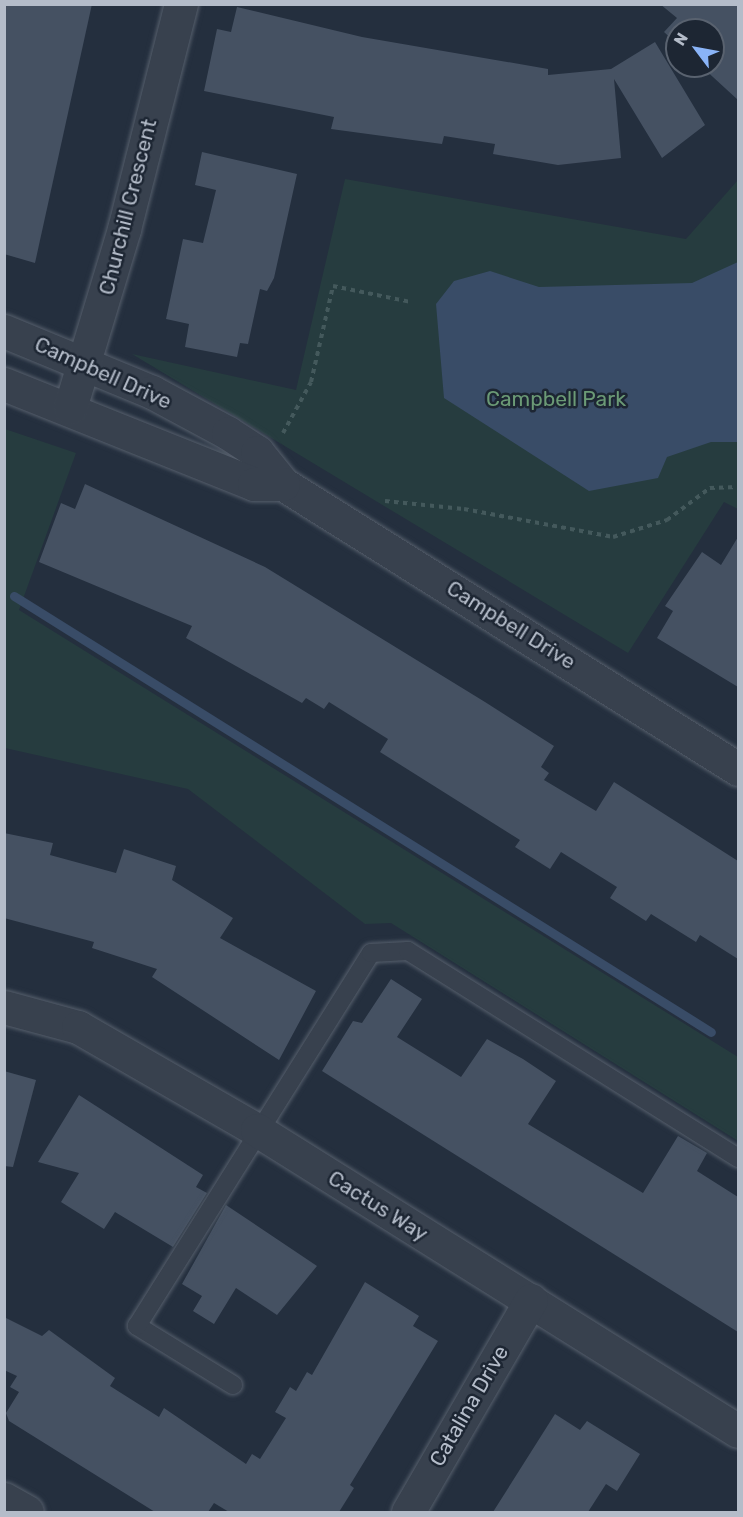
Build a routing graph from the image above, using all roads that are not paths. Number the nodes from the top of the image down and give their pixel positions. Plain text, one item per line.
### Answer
1 (181, 4) edge
2 (4, 331) edge
3 (85, 363) junction
4 (4, 384) edge
5 (70, 408) junction
6 (283, 484) junction
7 (738, 769) edge
8 (4, 1007) edge
9 (256, 1130) junction
10 (738, 1158) edge
11 (531, 1300) junction
12 (233, 1385) dead end
13 (738, 1431) edge
14 (4, 1499) edge
15 (27, 1512) edge
16 (408, 1512) edge

1 - 3 street, Churchill Crescent
2 - 3 street, Campbell Drive
3 - 5 street, Churchill Crescent
3 - 6 street, Campbell Drive
4 - 5 street, Campbell Drive
5 - 6 street, Campbell Drive
6 - 7 street, Campbell Drive
8 - 9 street, Cactus Way
9 - 10 lane
9 - 11 street, Cactus Way
9 - 12 lane
11 - 13 street, Cactus Way
11 - 16 street, Catalina Drive
14 - 15 street

